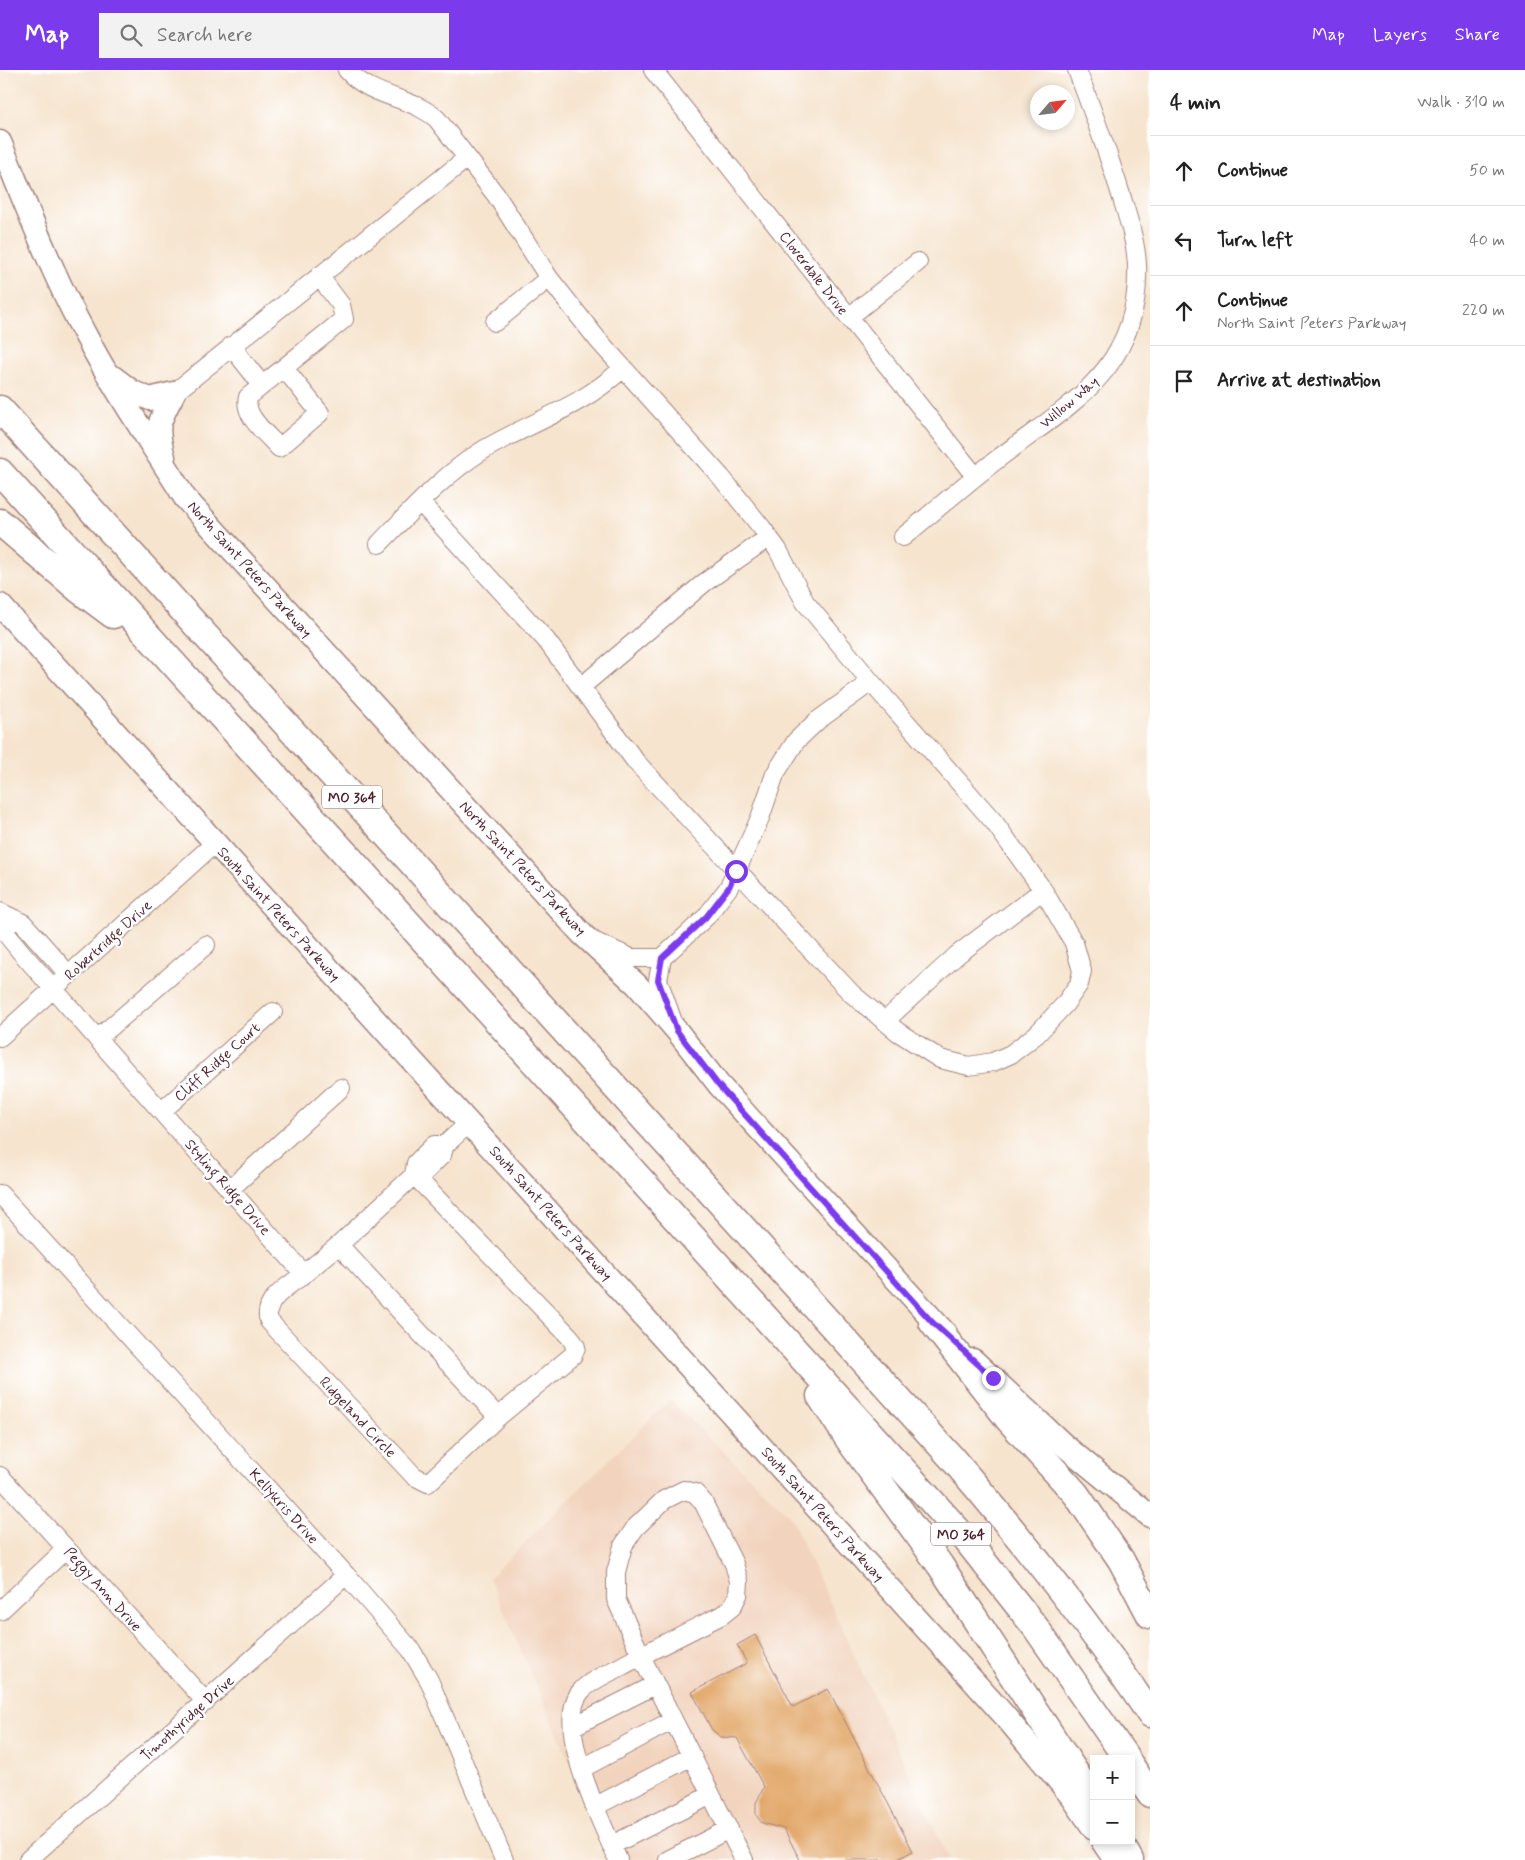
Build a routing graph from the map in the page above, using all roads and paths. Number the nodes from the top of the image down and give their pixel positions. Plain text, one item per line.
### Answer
1 (348, 70) edge
2 (653, 70) edge
3 (1077, 70) edge
4 (367, 77) edge
5 (0, 142) edge
6 (468, 158) junction
7 (918, 262) dead end
8 (319, 276) junction
9 (549, 278) junction
10 (849, 317) junction
11 (495, 322) dead end
12 (231, 346) junction
13 (101, 364) junction
14 (284, 368) junction
15 (623, 368) junction
16 (262, 385) junction
17 (174, 393) junction
18 (0, 409) edge
19 (167, 468) junction
20 (0, 472) edge
21 (975, 476) junction
22 (420, 502) junction
23 (0, 522) edge
24 (769, 537) junction
25 (903, 538) dead end
26 (379, 544) dead end
27 (0, 606) edge
28 (163, 653) junction
29 (871, 682) junction
30 (581, 687) junction
31 (215, 843) junction
32 (736, 871) junction
33 (1043, 890) junction
34 (0, 913) edge
35 (592, 941) junction
36 (206, 945) dead end
37 (662, 958) junction
38 (69, 976) junction
39 (54, 989) junction
40 (273, 1012) dead end
41 (886, 1021) junction
42 (677, 1031) junction
43 (0, 1037) edge
44 (97, 1039) junction
45 (341, 1088) dead end
46 (162, 1111) junction
47 (469, 1122) junction
48 (414, 1176) junction
49 (230, 1189) junction
50 (0, 1194) edge
51 (339, 1245) junction
52 (304, 1274) junction
53 (932, 1322) junction
54 (774, 1327) junction
55 (498, 1417) junction
56 (0, 1476) edge
57 (1150, 1516) edge
58 (66, 1549) junction
59 (346, 1574) junction
60 (0, 1611) edge
61 (1150, 1615) edge
62 (640, 1656) junction
63 (655, 1684) junction
64 (206, 1702) junction
65 (1150, 1714) edge
66 (674, 1720) junction
67 (574, 1726) junction
68 (1124, 1755) edge
69 (692, 1756) junction
70 (581, 1769) junction
71 (1135, 1772) edge
72 (1150, 1794) edge
73 (711, 1795) junction
74 (1093, 1800) edge
75 (594, 1807) junction
76 (1090, 1823) edge
77 (729, 1829) junction
78 (1105, 1845) edge
79 (1121, 1845) edge
80 (615, 1853) edge
81 (28, 1860) edge
82 (504, 1860) edge
83 (668, 1860) edge
84 (744, 1860) edge
85 (1115, 1860) edge
86 (1130, 1860) edge

1 - 4 street
2 - 10 street, Cloverdale Drive
3 - 21 street, Willow Way
4 - 6 street
5 - 13 main road, North Saint Peters Parkway
6 - 8 street
6 - 9 street
7 - 10 street
8 - 12 street
8 - 14 street
9 - 11 street
9 - 15 street
10 - 21 street, Cloverdale Drive
12 - 16 street
12 - 17 street
13 - 17 main road
13 - 19 main road, North Saint Peters Parkway
14 - 16 street
14 - 16 street
15 - 22 street
15 - 24 street
17 - 19 main road
18 - 65 highway, MO 364
19 - 35 main road, North Saint Peters Parkway
20 - 28 highway, MO 364
21 - 25 street, Willow Way
22 - 26 street
22 - 30 street
23 - 28 highway
24 - 29 street
24 - 30 street
27 - 31 main road, South Saint Peters Parkway
28 - 54 highway, MO 364
29 - 32 street
29 - 33 street
30 - 32 street
31 - 38 street, Robertridge Drive
31 - 47 main road, South Saint Peters Parkway
32 - 37 street
32 - 41 street
33 - 41 street
33 - 41 street
34 - 38 street
34 - 39 street, Styling Ridge Drive
35 - 37 street
35 - 42 main road, North Saint Peters Parkway
36 - 44 street
37 - 42 street
38 - 39 street, Robertridge Drive
39 - 43 street, Robertridge Drive
39 - 44 street, Styling Ridge Drive
40 - 46 street, Cliff Ridge Court
42 - 53 main road, North Saint Peters Parkway
44 - 46 street, Styling Ridge Drive
45 - 49 street
46 - 49 street, Styling Ridge Drive
47 - 48 street
47 - 76 main road, South Saint Peters Parkway
48 - 51 street
48 - 55 street, Ridgeland Circle
49 - 52 street, Styling Ridge Drive
50 - 59 street, Kellykris Drive
51 - 52 street
51 - 55 street
52 - 55 street, Ridgeland Circle
53 - 57 main road, North Saint Peters Parkway
53 - 61 highway
54 - 68 highway, MO 364
54 - 74 highway
56 - 58 street, Peggy Ann Drive
58 - 60 street
58 - 64 street, Peggy Ann Drive
59 - 64 street, Timothyridge Drive
59 - 82 street, Kellykris Drive
62 - 62 street
62 - 63 street
62 - 67 street
63 - 66 street
63 - 67 street
64 - 81 street, Timothyridge Drive
66 - 69 street
66 - 70 street
67 - 70 street
69 - 73 street
69 - 75 street
70 - 75 street
71 - 72 highway
73 - 77 street
73 - 80 street
75 - 80 street
77 - 83 street
77 - 84 street
78 - 85 main road
79 - 86 highway

